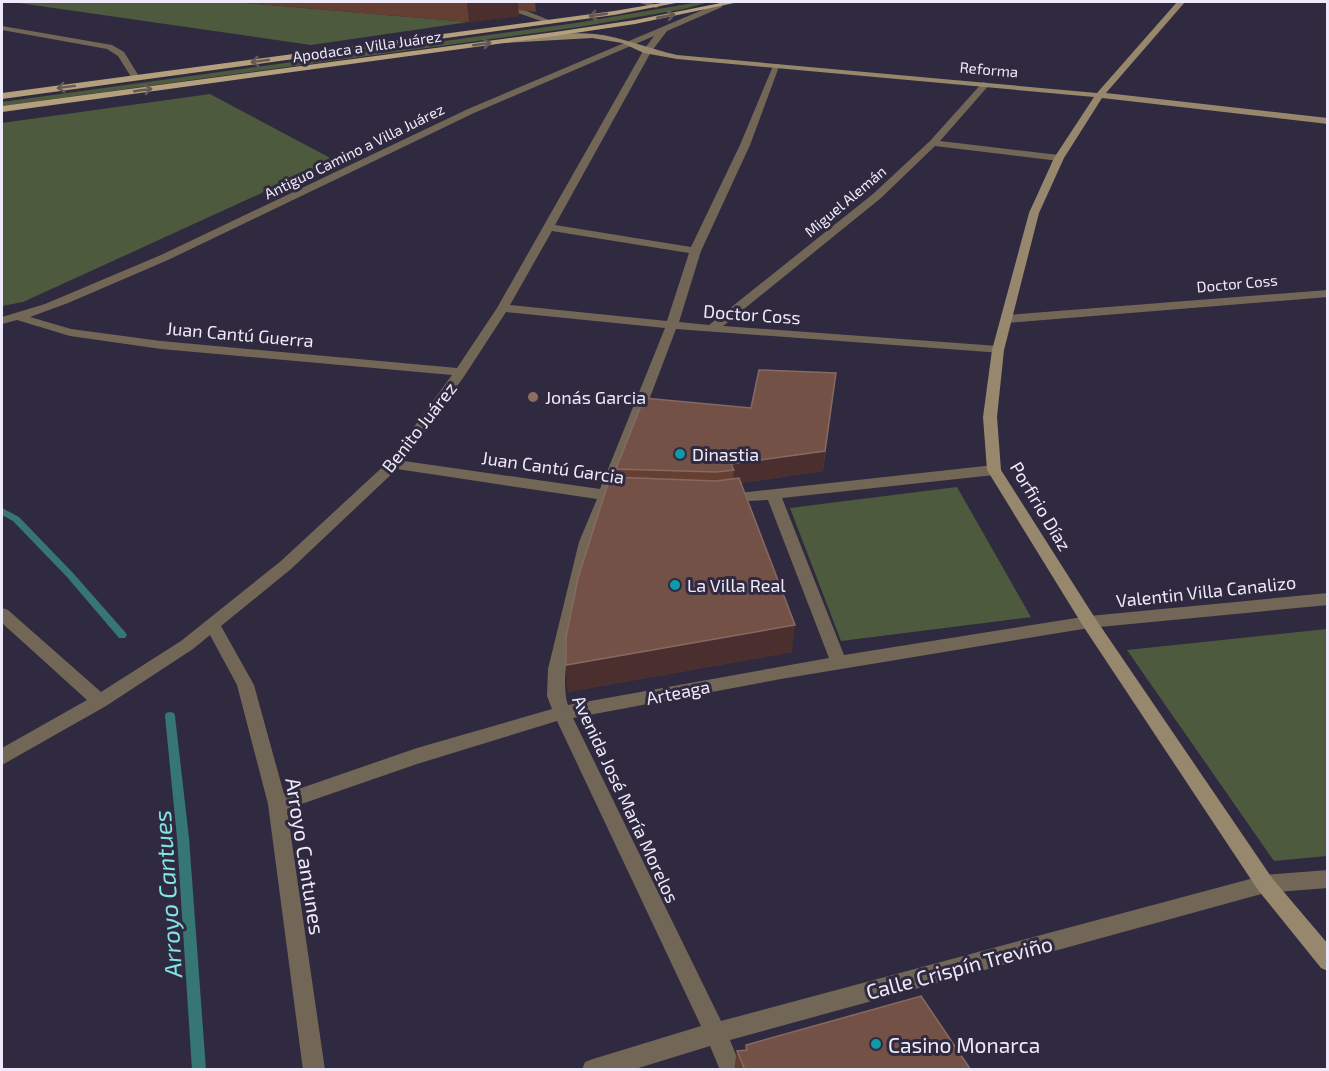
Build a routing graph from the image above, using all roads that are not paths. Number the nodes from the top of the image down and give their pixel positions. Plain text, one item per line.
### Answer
1 (641, 2) edge
2 (677, 2) edge
3 (735, 2) edge
4 (1181, 2) edge
5 (719, 5) junction
6 (489, 6) dead end
7 (656, 6) junction
8 (550, 22) junction
9 (2, 28) edge
10 (663, 31) junction
11 (505, 41) junction
12 (632, 44) junction
13 (648, 51) junction
14 (777, 66) junction
15 (136, 78) junction
16 (986, 84) junction
17 (1100, 95) junction
18 (2, 96) edge
19 (2, 109) edge
20 (1328, 121) edge
21 (933, 143) junction
22 (1059, 158) junction
23 (549, 227) junction
24 (695, 251) junction
25 (1328, 293) edge
26 (503, 308) junction
27 (19, 317) junction
28 (1007, 319) junction
29 (2, 320) edge
30 (672, 325) junction
31 (712, 329) junction
32 (998, 350) junction
33 (461, 372) junction
34 (394, 464) junction
35 (994, 470) junction
36 (604, 496) junction
37 (774, 496) junction
38 (626, 497) edge
39 (715, 500) edge
40 (1328, 599) edge
41 (2, 614) edge
42 (1089, 622) junction
43 (212, 624) junction
44 (840, 663) junction
45 (100, 701) junction
46 (562, 713) junction
47 (2, 758) edge
48 (277, 804) junction
49 (1328, 879) edge
50 (1265, 884) junction
51 (1328, 961) edge
52 (716, 1033) junction
53 (314, 1070) edge
54 (593, 1070) edge
55 (731, 1070) edge

1 - 7 street
2 - 7 main road, Apodaca a Villa Juárez
3 - 5 main road, Apodaca a Villa Juárez
4 - 17 street, Porfirio Díaz
5 - 10 street, Antiguo Camino a Villa Juárez
11 -> 5 main road, Apodaca a Villa Juárez
6 - 8 street
7 -> 8 main road, Apodaca a Villa Juárez
8 -> 15 main road, Apodaca a Villa Juárez
9 - 15 street
10 - 12 street, Antiguo Camino a Villa Juárez
10 - 13 street, Benito Juárez
11 - 12 street, Reforma
19 -> 11 main road, Apodaca a Villa Juárez
12 - 13 street, Reforma
12 - 27 street, Antiguo Camino a Villa Juárez
13 - 14 street, Reforma
13 - 23 street, Benito Juárez
14 - 16 street, Reforma
14 - 24 street, Avenida José María Morelos
15 -> 18 main road, Apodaca a Villa Juárez
16 - 17 street, Reforma
16 - 21 street, Miguel Alemán
17 - 20 street, Reforma
17 - 22 street, Porfirio Díaz
21 - 22 street
21 - 31 street, Miguel Alemán
22 - 28 street, Porfirio Díaz
23 - 24 street
23 - 26 street, Benito Juárez
24 - 30 street, Avenida José María Morelos
25 - 28 street, Doctor Coss
26 - 30 street, Doctor Coss
26 - 33 street, Benito Juárez
27 - 29 street, Antiguo Camino a Villa Juárez
27 - 33 street, Juan Cantú Guerra
28 - 32 street, Porfirio Díaz
30 - 31 street, Doctor Coss
30 - 36 street, Avenida José María Morelos
31 - 32 street, Doctor Coss
32 - 35 street, Porfirio Díaz
33 - 34 street, Benito Juárez
34 - 36 street, Juan Cantú Garcia
34 - 43 street, Benito Juárez
35 - 37 street
35 - 42 street, Porfirio Díaz
36 - 38 street, Juan Cantú Garcia
36 - 46 street, Avenida José María Morelos
37 - 39 street
37 - 44 street
40 - 42 street, Valentin Villa Canalizo
41 - 45 street
42 - 44 street, Arteaga
42 - 50 street, Porfirio Díaz
43 - 45 street, Benito Juárez
43 - 48 street, Arroyo Cantunes
44 - 46 street, Arteaga
45 - 47 street, Benito Juárez
46 - 48 street, Arteaga
46 - 52 street, Avenida José María Morelos
48 - 53 street, Arroyo Cantunes
49 - 50 street, Calle Crispín Treviño
50 - 51 street, Porfirio Díaz
50 - 52 street, Calle Crispín Treviño
52 - 54 street, Calle Crispín Treviño
52 - 55 street, Avenida José María Morelos

